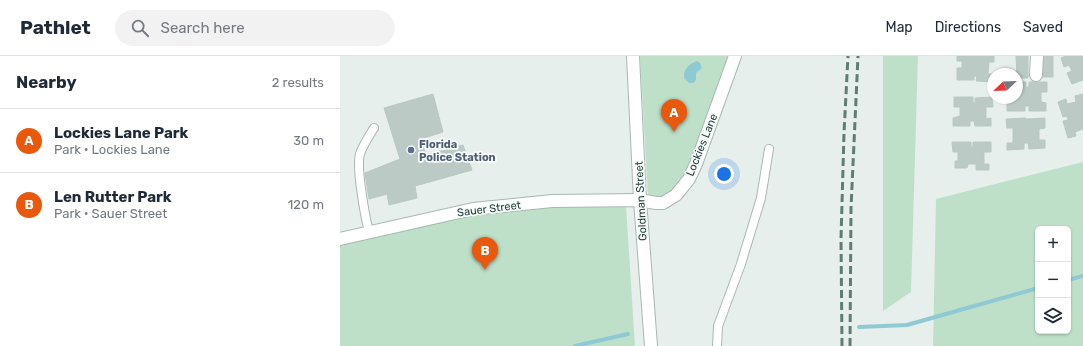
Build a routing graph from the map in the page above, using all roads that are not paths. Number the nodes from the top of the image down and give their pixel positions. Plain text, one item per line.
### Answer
1 (633, 56) edge
2 (735, 56) edge
3 (1037, 56) edge
4 (1036, 75) dead end
5 (374, 128) dead end
6 (769, 149) dead end
7 (640, 200) junction
8 (369, 232) junction
9 (340, 239) edge
10 (650, 344) edge
11 (717, 346) edge

1 - 7 street, Goldman Street
2 - 7 street, Lockies Lane
3 - 4 street
5 - 8 lane
6 - 11 lane
7 - 8 street, Sauer Street
7 - 10 street, Goldman Street
8 - 9 street, Sauer Street

